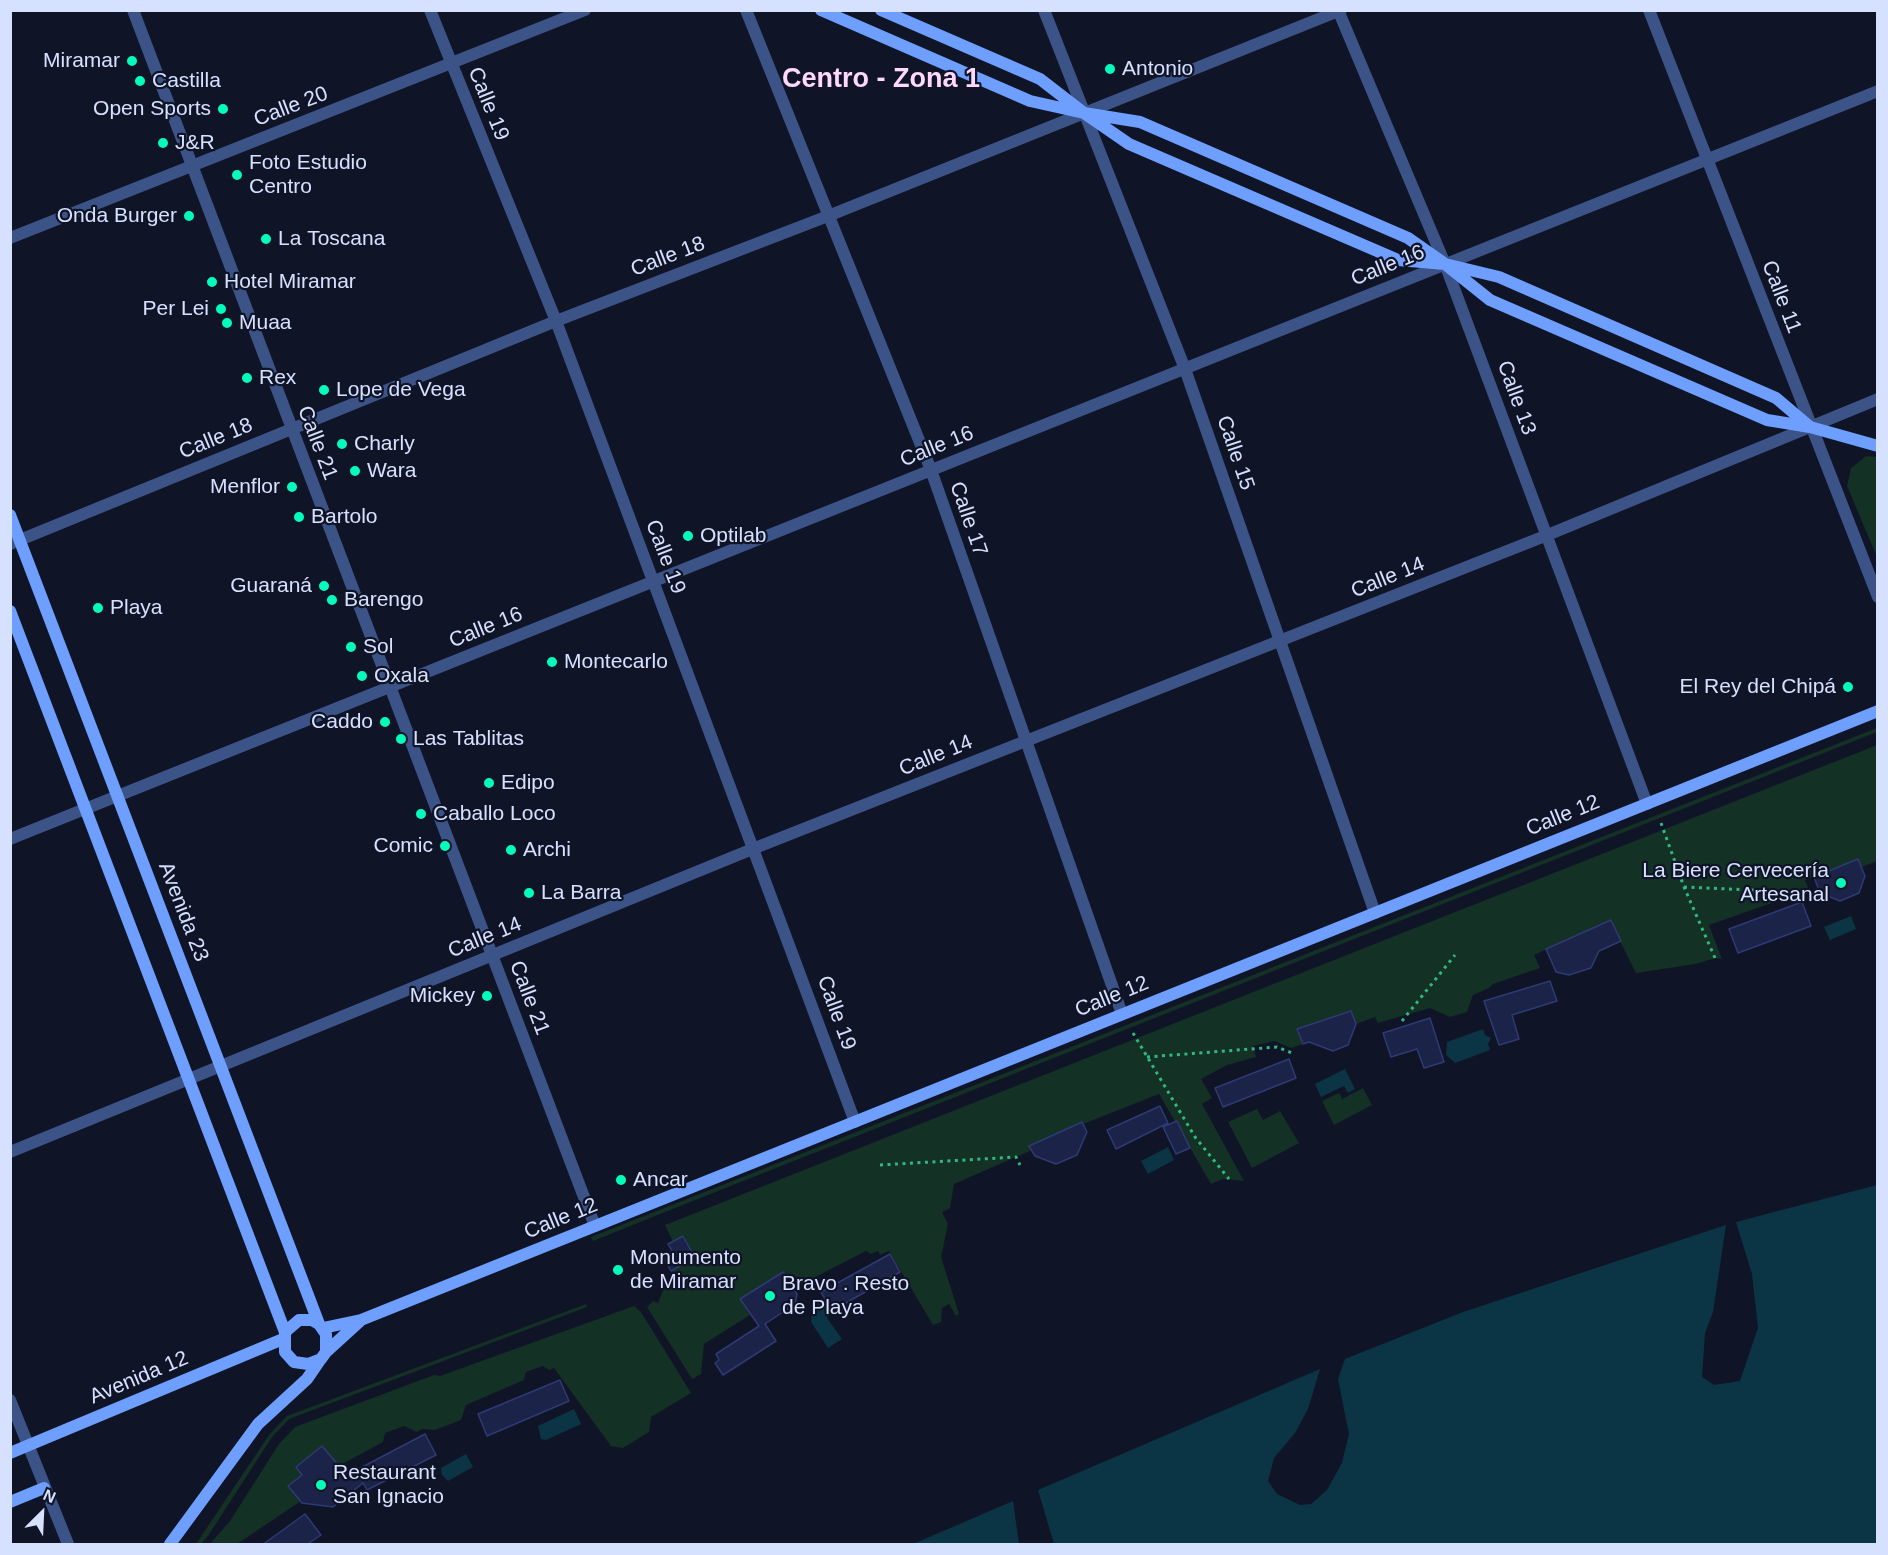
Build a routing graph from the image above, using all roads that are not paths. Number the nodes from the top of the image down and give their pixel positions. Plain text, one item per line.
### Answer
1 (133, 10) edge
2 (430, 10) edge
3 (585, 10) edge
4 (746, 10) edge
5 (821, 10) edge
6 (881, 10) edge
7 (1044, 10) edge
8 (1649, 10) edge
9 (1339, 11) edge
10 (450, 65) junction
11 (1878, 91) edge
12 (1084, 113) junction
13 (1707, 159) junction
14 (190, 167) junction
15 (828, 216) junction
16 (10, 238) edge
17 (1446, 264) junction
18 (556, 321) junction
19 (1185, 369) junction
20 (1878, 399) edge
21 (1810, 427) junction
22 (291, 429) junction
23 (1878, 446) edge
24 (931, 470) junction
25 (10, 515) edge
26 (1545, 536) junction
27 (15, 542) edge
28 (653, 582) junction
29 (1878, 597) edge
30 (10, 611) edge
31 (1281, 642) junction
32 (389, 687) junction
33 (1878, 711) edge
34 (1024, 742) junction
35 (118, 796) junction
36 (1647, 804) junction
37 (86, 809) junction
38 (10, 839) edge
39 (755, 849) junction
40 (1375, 913) junction
41 (492, 956) junction
42 (1122, 1014) junction
43 (220, 1066) junction
44 (189, 1078) junction
45 (855, 1122) junction
46 (10, 1152) edge
47 (595, 1226) junction
48 (361, 1320) junction
49 (321, 1326) junction
50 (284, 1335) junction
51 (323, 1355) junction
52 (10, 1400) edge
53 (27, 1446) junction
54 (10, 1453) edge
55 (44, 1488) junction
56 (10, 1502) edge
57 (68, 1545) edge
58 (170, 1545) edge

1 - 14 street, Calle 21
2 - 10 street, Calle 19
3 - 10 street, Calle 20
4 - 15 street, Calle 17
5 - 12 main road
6 - 12 main road
7 - 12 street, Calle 15
8 - 13 street, Calle 11
9 - 12 street, Calle 18
9 - 17 street, Calle 13
10 - 14 street, Calle 20
10 - 18 street, Calle 19
11 - 13 street, Calle 16
12 - 15 street, Calle 18
12 - 17 main road
12 - 17 main road
12 - 19 street, Calle 15
13 - 17 street, Calle 16
13 - 21 street, Calle 11
14 - 16 street, Calle 20
14 - 22 street, Calle 21
15 - 18 street, Calle 18
15 - 24 street, Calle 17
17 - 19 street, Calle 16
17 - 21 main road
17 - 21 main road
17 - 26 street, Calle 13
18 - 22 street, Calle 18
18 - 28 street, Calle 19
19 - 24 street, Calle 16
19 - 31 street, Calle 15
20 - 21 street, Calle 14
21 - 23 main road
21 - 26 street, Calle 14
21 - 29 street, Calle 11
22 - 27 street, Calle 18
22 - 32 street, Calle 21
24 - 28 street, Calle 16
24 - 34 street, Calle 17
25 - 27 main road, Avenida 23
26 - 31 street, Calle 14
26 - 36 street, Calle 13
27 - 35 main road, Avenida 23
28 - 32 street, Calle 16
28 - 39 street, Calle 19
30 - 37 main road
31 - 34 street, Calle 14
31 - 40 street, Calle 15
32 - 35 street, Calle 16
32 - 41 street, Calle 21
33 - 36 main road, Calle 12
34 - 39 street, Calle 14
34 - 42 street, Calle 17
35 - 37 street, Calle 16
35 - 43 main road, Avenida 23
36 - 40 main road, Calle 12
37 - 38 street, Calle 16
37 - 44 main road
39 - 41 street, Calle 14
39 - 45 street, Calle 19
40 - 42 main road, Calle 12
41 - 43 street, Calle 14
41 - 47 street, Calle 21
42 - 45 main road, Calle 12
43 - 44 street, Calle 14
43 - 49 main road, Avenida 23
44 - 46 street, Calle 14
44 - 50 main road
45 - 47 main road, Calle 12
47 - 48 main road, Calle 12
48 - 49 main road, Calle 12
48 - 51 main road, Calle 12
49 - 50 main road
49 - 51 main road
50 - 51 main road
50 - 53 main road, Avenida 12
51 - 58 main road, Calle 12
52 - 53 street
53 - 54 main road, Avenida 12
53 - 55 street
55 - 56 main road
55 - 57 street

